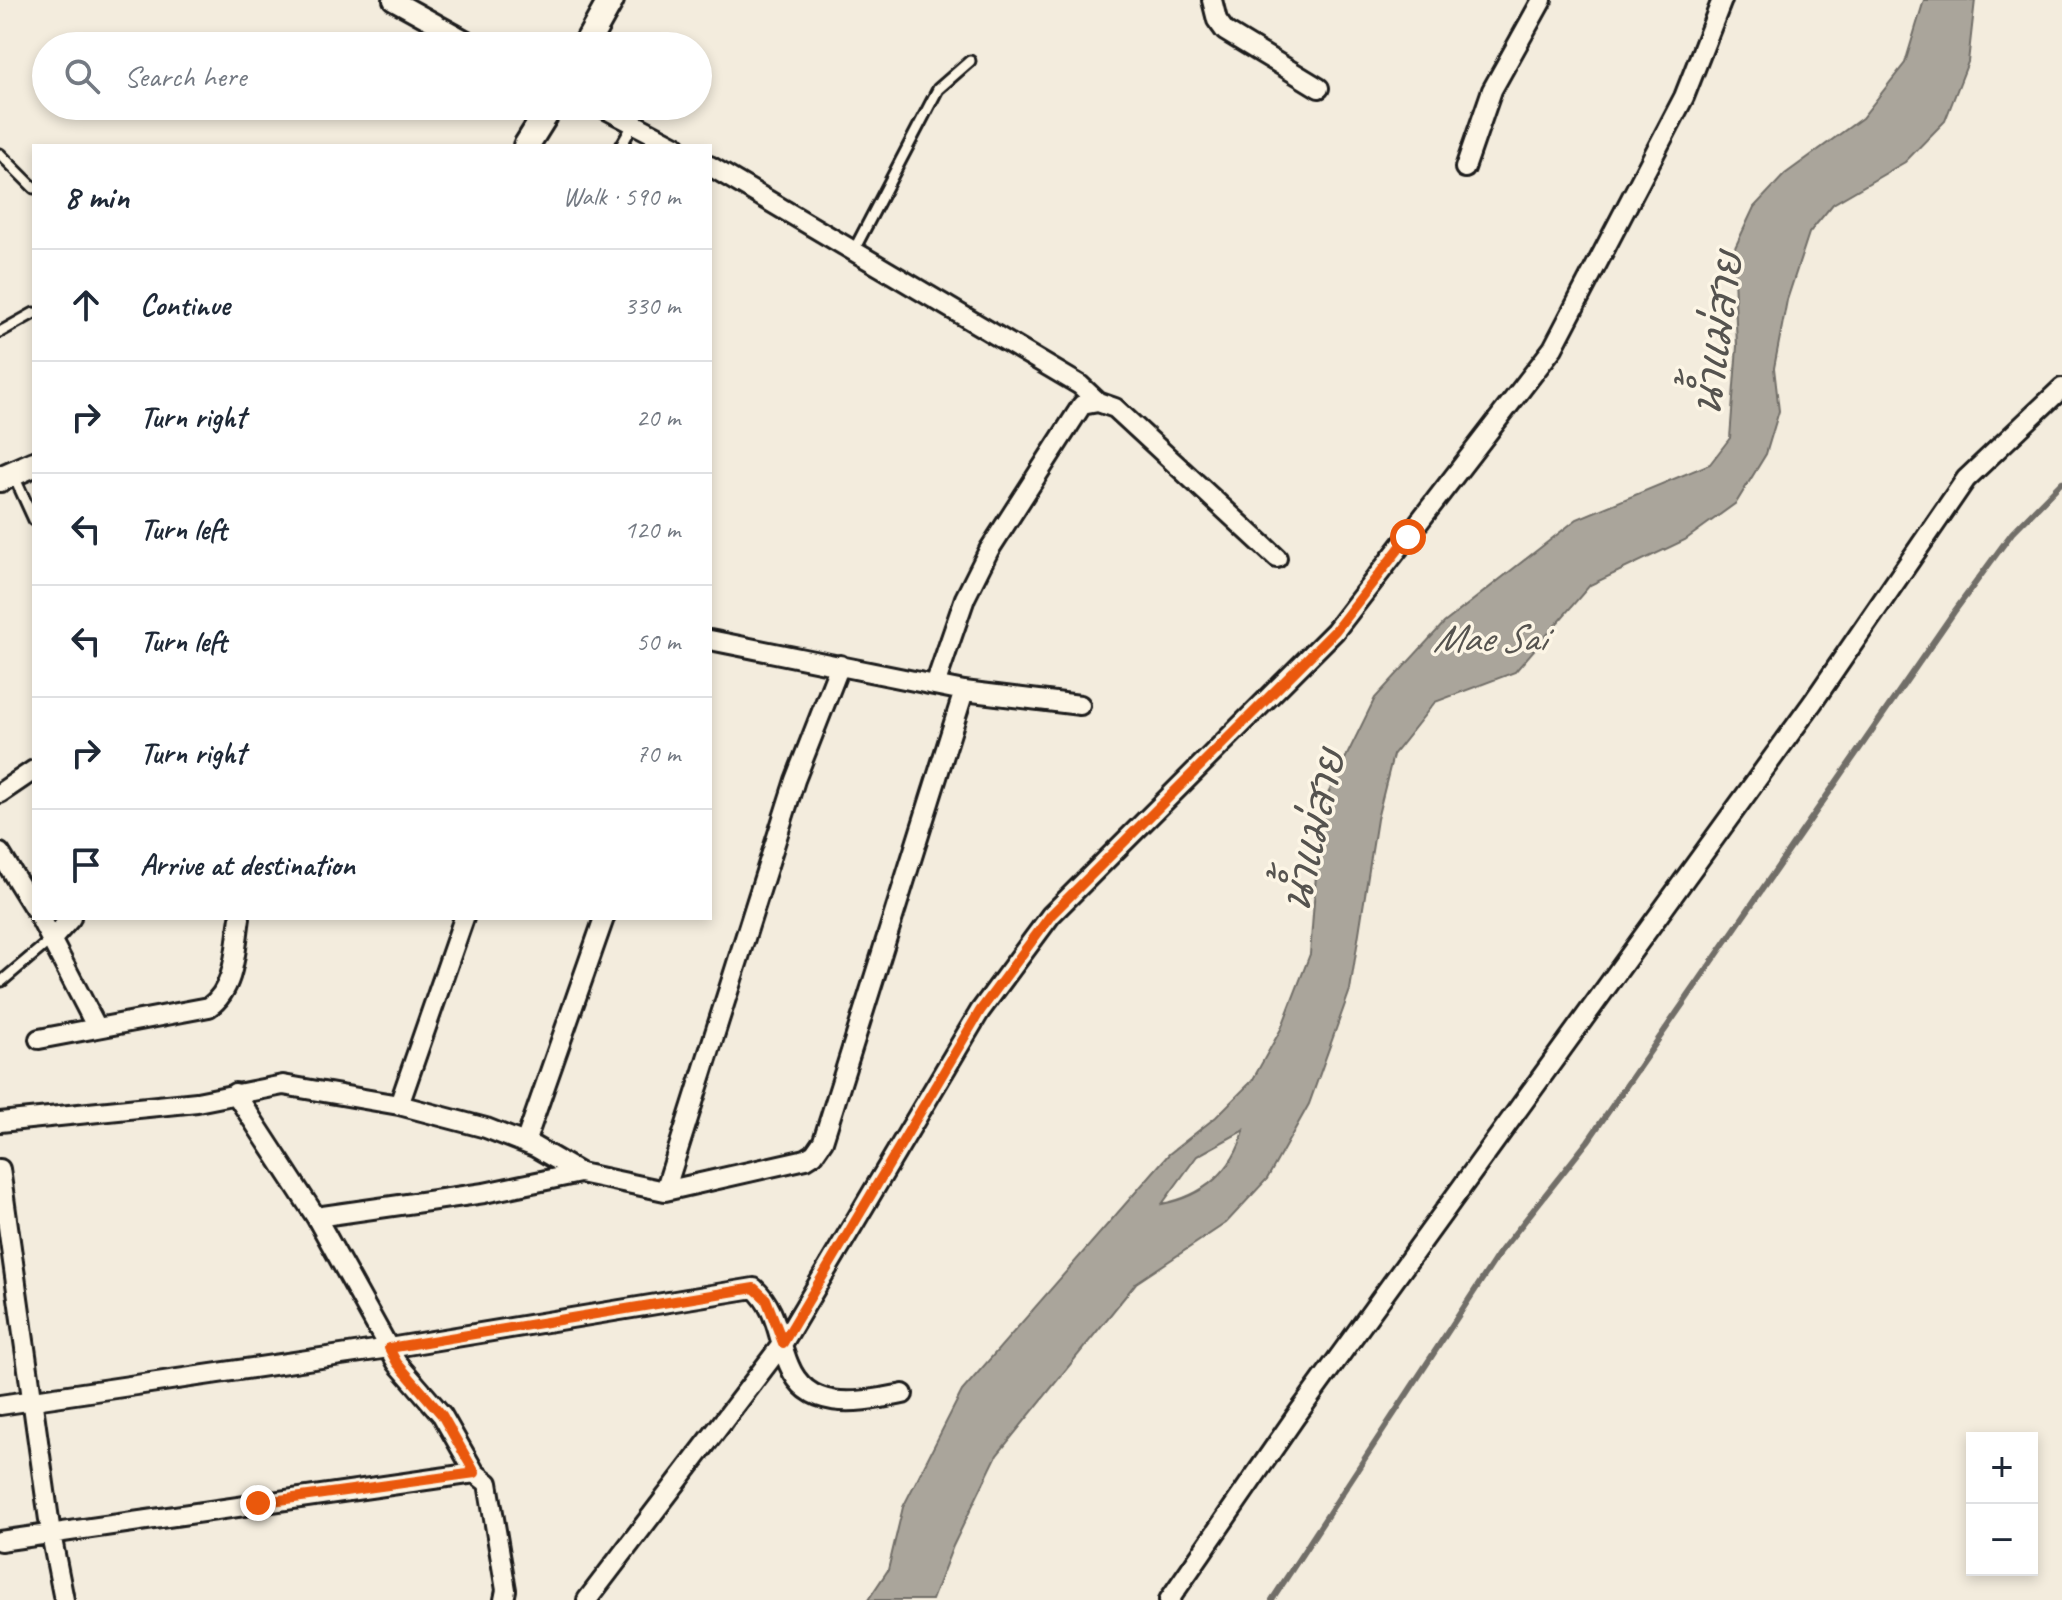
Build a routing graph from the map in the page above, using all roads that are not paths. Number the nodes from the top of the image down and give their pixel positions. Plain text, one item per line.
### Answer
1 (393, 0) edge
2 (611, 0) edge
3 (1212, 0) edge
4 (1542, 0) edge
5 (1722, 0) edge
6 (451, 32) edge
7 (593, 32) edge
8 (970, 61) dead end
9 (1319, 88) dead end
10 (542, 120) edge
11 (628, 120) edge
12 (634, 123) junction
13 (527, 144) edge
14 (622, 144) edge
15 (672, 144) edge
16 (0, 154) edge
17 (712, 167) edge
18 (1465, 168) dead end
19 (32, 186) edge
20 (855, 248) junction
21 (32, 314) edge
22 (0, 332) edge
23 (2062, 388) edge
24 (1098, 402) junction
25 (16, 472) edge
26 (32, 515) edge
27 (1277, 558) dead end
28 (712, 640) edge
29 (840, 665) junction
30 (935, 685) junction
31 (964, 691) junction
32 (1080, 705) dead end
33 (32, 771) edge
34 (0, 793) edge
35 (0, 853) edge
36 (32, 905) edge
37 (41, 920) edge
38 (69, 920) edge
39 (240, 920) edge
40 (463, 920) edge
41 (603, 920) edge
42 (53, 938) junction
43 (2, 981) edge
44 (96, 1026) junction
45 (39, 1039) dead end
46 (235, 1093) junction
47 (399, 1105) junction
48 (0, 1122) edge
49 (525, 1143) junction
50 (0, 1169) edge
51 (580, 1173) junction
52 (665, 1191) junction
53 (316, 1217) junction
54 (7, 1265) edge
55 (783, 1343) junction
56 (389, 1348) junction
57 (903, 1394) dead end
58 (32, 1400) junction
59 (0, 1405) edge
60 (475, 1473) junction
61 (51, 1534) junction
62 (0, 1541) edge
63 (64, 1600) edge
64 (504, 1600) edge
65 (587, 1600) edge
66 (1169, 1600) edge

1 - 6 street
2 - 7 street
3 - 9 street
4 - 18 street
5 - 55 street
8 - 20 lane
10 - 13 street
11 - 12 street
12 - 14 lane
12 - 15 street
16 - 19 lane
17 - 20 street
20 - 24 street
21 - 22 lane
23 - 66 street
24 - 27 street
24 - 30 street
25 - 26 lane
28 - 29 street
29 - 30 street
29 - 52 street
30 - 31 street
31 - 32 street
31 - 52 street
33 - 34 street
35 - 36 street
37 - 42 street
38 - 42 street
39 - 44 street
40 - 47 street
41 - 49 street
42 - 43 lane
42 - 44 street
44 - 45 street
46 - 47 street
46 - 48 street
46 - 53 street
47 - 49 street
49 - 51 street
50 - 54 street
51 - 52 street
51 - 53 street
53 - 56 street
54 - 58 street
55 - 56 street
55 - 57 street
55 - 65 street
56 - 58 street
56 - 60 street
58 - 59 street
58 - 61 street
60 - 61 street
60 - 64 street
61 - 62 street
61 - 63 street

